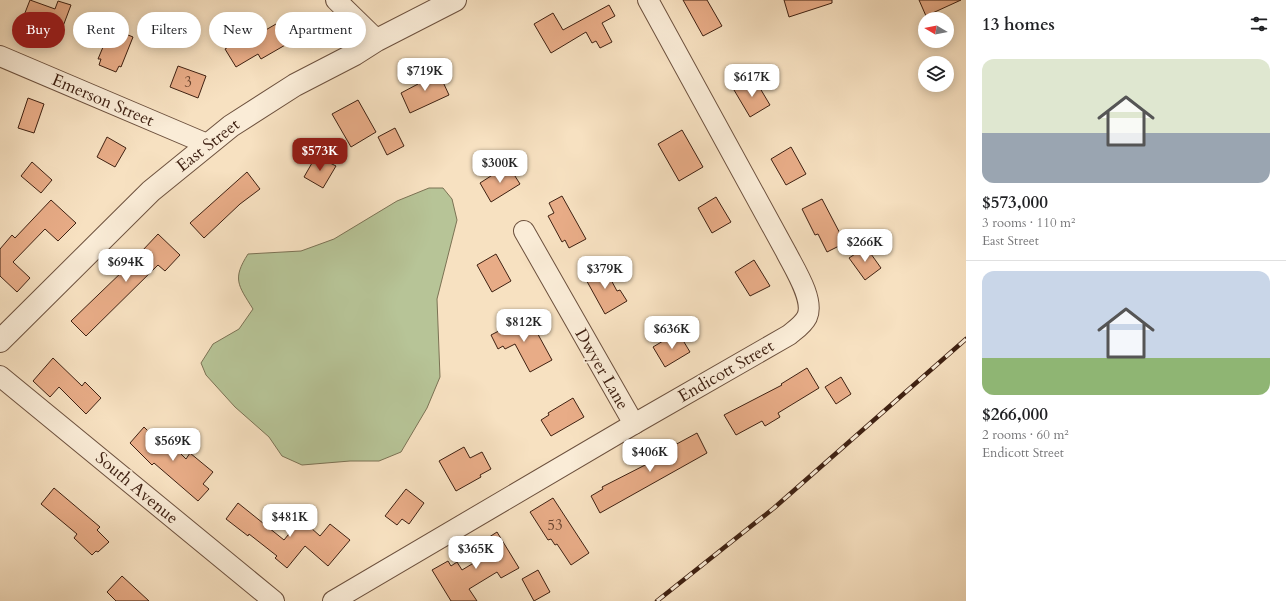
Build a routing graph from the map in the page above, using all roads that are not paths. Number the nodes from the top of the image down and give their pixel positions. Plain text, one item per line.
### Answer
1 (336, 0) edge
2 (455, 0) edge
3 (648, 0) edge
4 (377, 40) junction
5 (0, 56) edge
6 (207, 144) junction
7 (524, 231) dead end
8 (0, 341) edge
9 (0, 376) edge
10 (634, 424) junction
11 (274, 601) edge
12 (334, 601) edge

1 - 4 street
2 - 4 street, East Street
3 - 10 street, Endicott Street
4 - 6 street, East Street
5 - 6 street, Emerson Street
6 - 8 street, East Street
7 - 10 street, Dwyer Lane
9 - 11 street, South Avenue
10 - 12 street, Endicott Street

